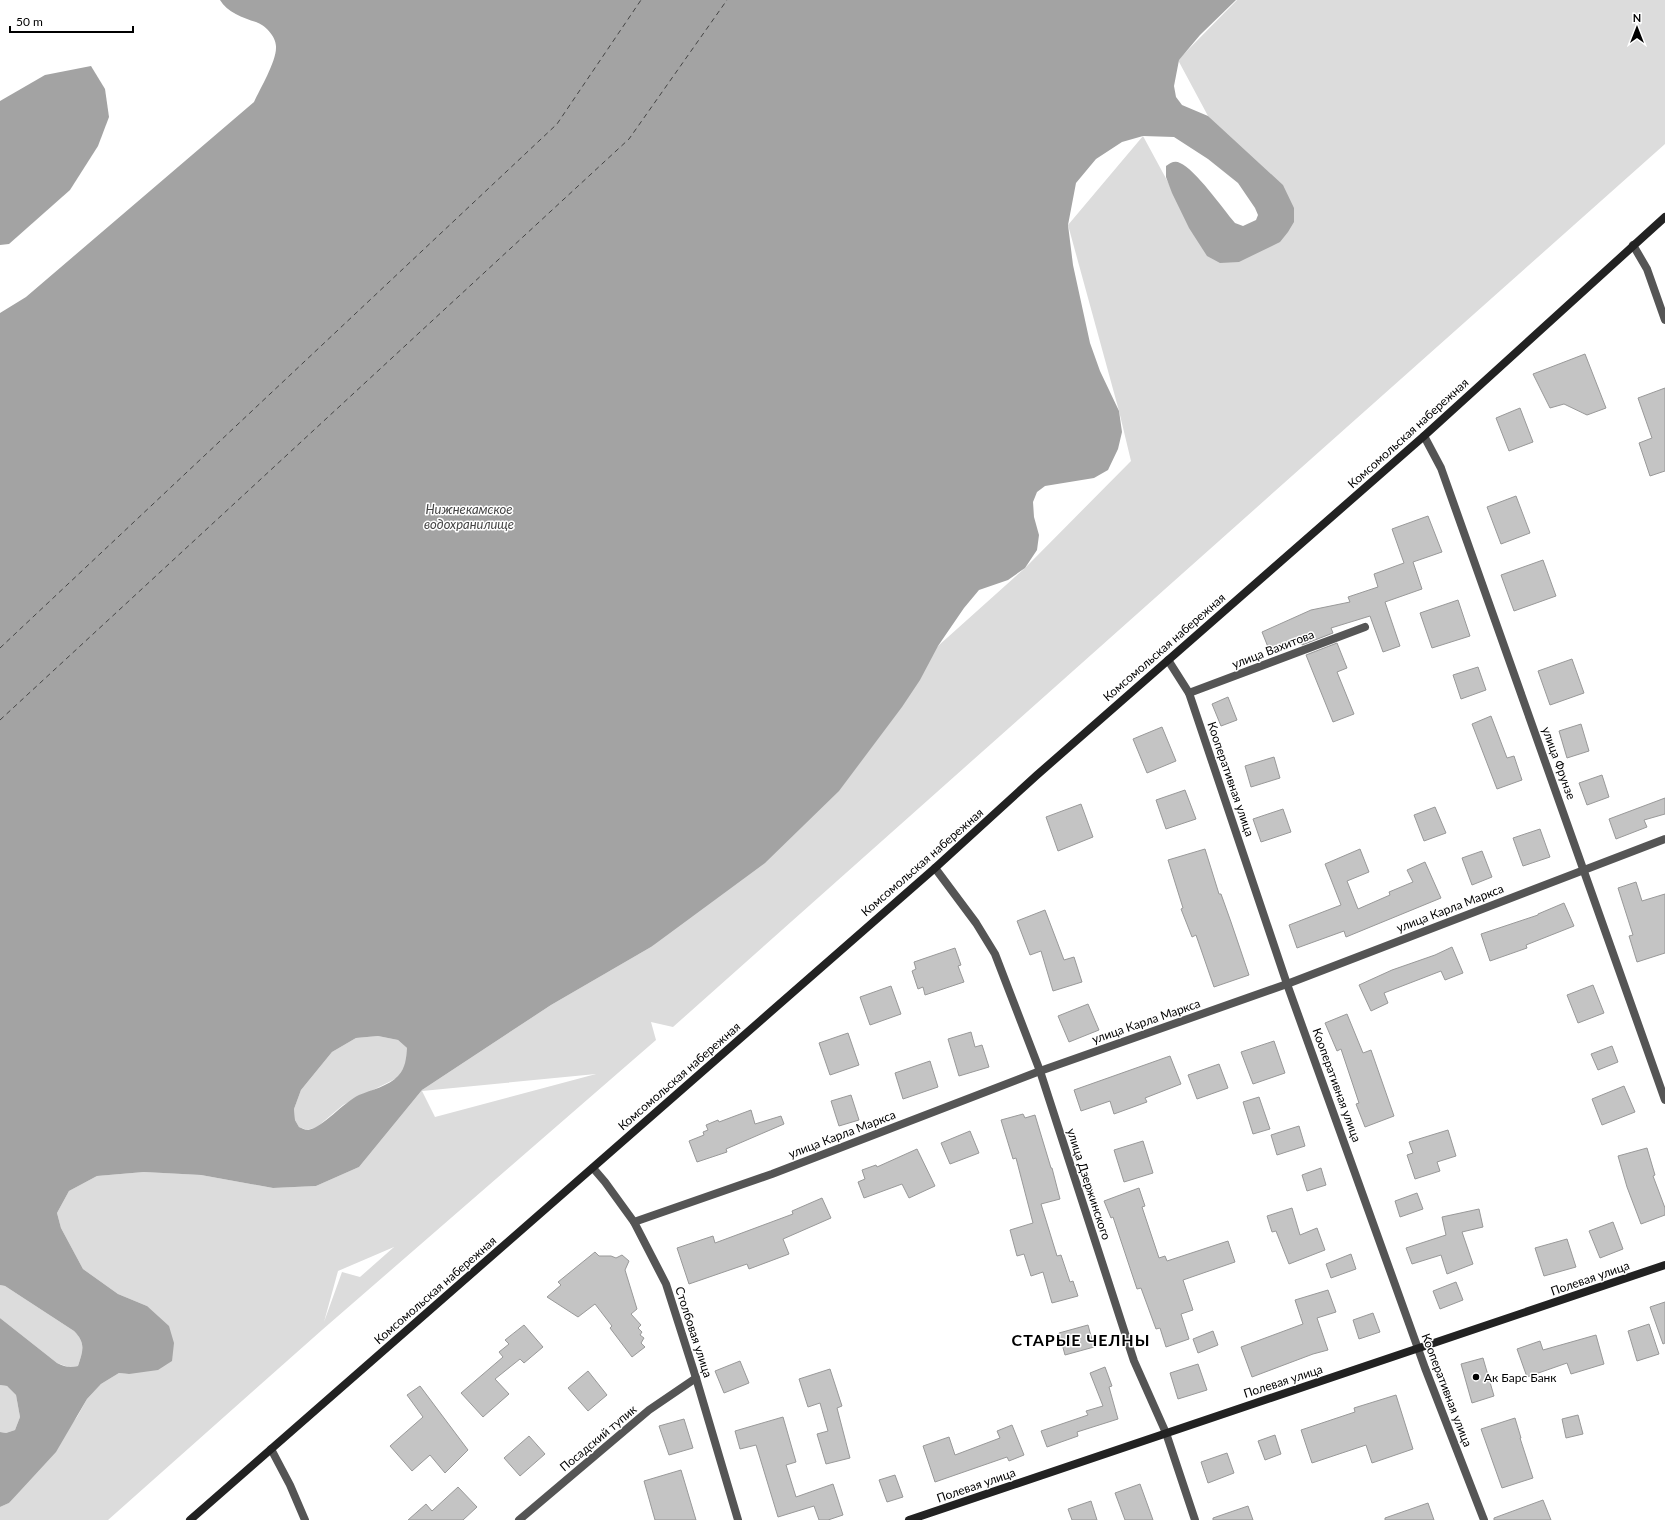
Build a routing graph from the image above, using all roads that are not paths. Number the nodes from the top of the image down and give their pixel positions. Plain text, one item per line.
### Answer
1 (1665, 216) edge
2 (1633, 245) junction
3 (1665, 320) edge
4 (1424, 436) junction
5 (1365, 627) dead end
6 (1168, 660) junction
7 (1189, 694) junction
8 (1665, 839) edge
9 (936, 868) junction
10 (1584, 870) junction
11 (1287, 984) junction
12 (1040, 1071) junction
13 (1665, 1100) edge
14 (593, 1168) junction
15 (634, 1222) junction
16 (1665, 1265) edge
17 (1418, 1349) junction
18 (696, 1378) junction
19 (1166, 1433) junction
20 (271, 1449) junction
21 (190, 1520) edge
22 (305, 1520) edge
23 (518, 1520) edge
24 (738, 1520) edge
25 (909, 1520) edge
26 (1195, 1520) edge
27 (1484, 1520) edge

1 - 2 street, Комсомольская набережная
2 - 3 street
2 - 4 street, Комсомольская набережная
4 - 6 street, Комсомольская набережная
4 - 10 street, улица Фрунзе
5 - 7 street, улица Вахитова
6 - 7 street, Кооперативная улица
6 - 9 street, Комсомольская набережная
7 - 11 street, Кооперативная улица
8 - 10 street, улица Карла Маркса
9 - 12 street, улица Дзержинского
9 - 14 street, Комсомольская набережная
10 - 11 street, улица Карла Маркса
10 - 13 street, улица Фрунзе
11 - 12 street, улица Карла Маркса
11 - 17 street, Кооперативная улица
12 - 15 street, улица Карла Маркса
12 - 19 street, улица Дзержинского
14 - 15 street, Столбовая улица
14 - 20 street, Комсомольская набережная
15 - 18 street, Столбовая улица
16 - 17 street, Полевая улица
17 - 19 street, Полевая улица
17 - 27 street, Кооперативная улица
18 - 23 street, Посадский тупик
18 - 24 street, Столбовая улица
19 - 25 street, Полевая улица
19 - 26 street, улица Дзержинского
20 - 21 street, Комсомольская набережная
20 - 22 street

